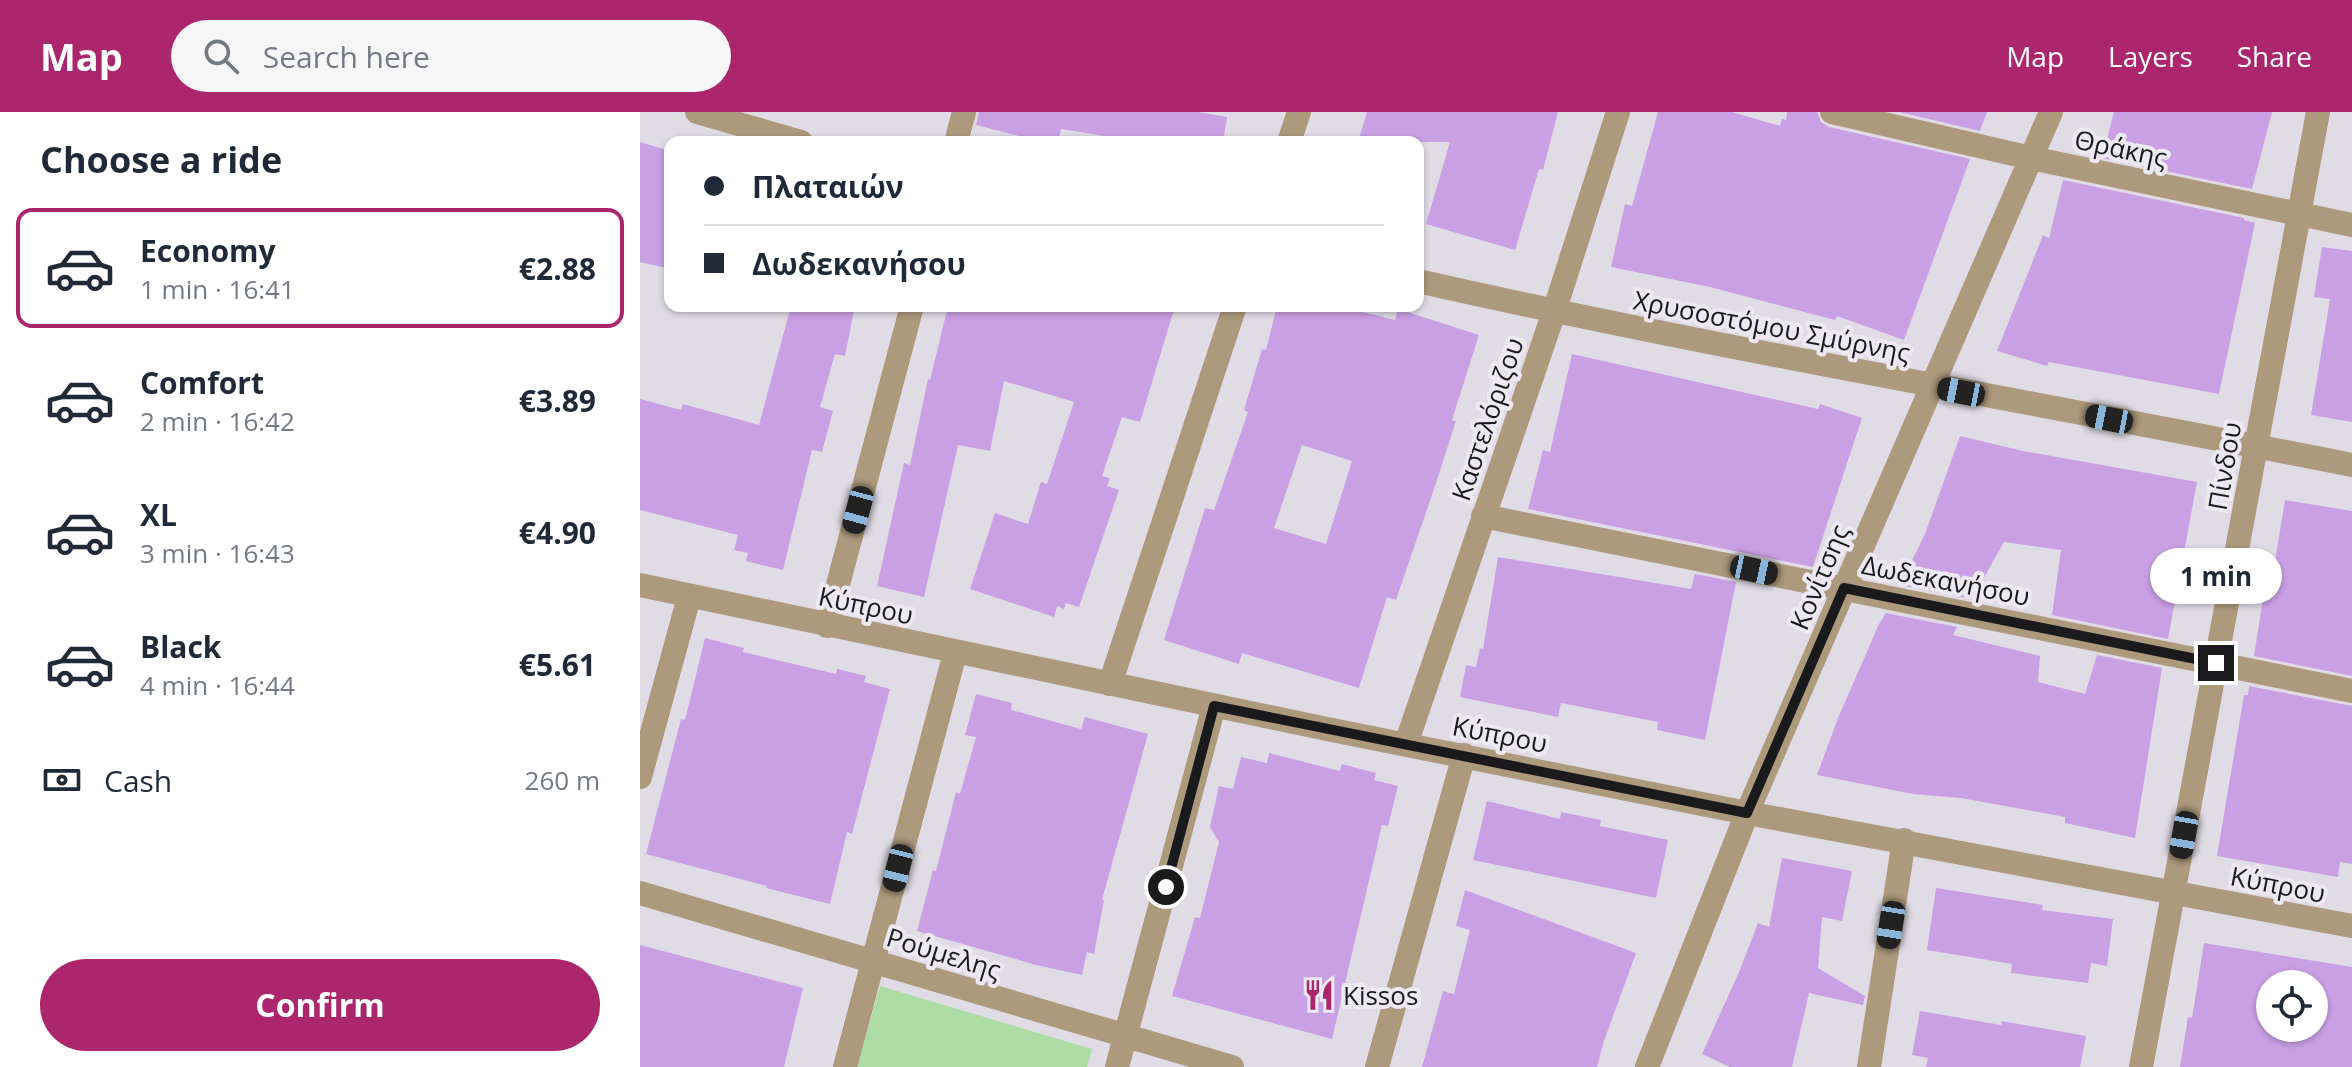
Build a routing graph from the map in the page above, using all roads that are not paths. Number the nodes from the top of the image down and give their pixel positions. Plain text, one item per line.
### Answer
1 (697, 112) edge
2 (964, 112) edge
3 (1299, 112) edge
4 (1618, 112) edge
5 (1832, 112) edge
6 (2051, 112) edge
7 (2318, 112) edge
8 (780, 136) edge
9 (958, 136) edge
10 (1291, 136) edge
11 (2031, 158) junction
12 (2299, 214) junction
13 (2352, 225) edge
14 (1424, 282) edge
15 (910, 312) edge
16 (1233, 312) edge
17 (1554, 312) junction
18 (1932, 386) junction
19 (2256, 446) junction
20 (2352, 465) edge
21 (1483, 516) junction
22 (640, 585) edge
23 (1844, 588) junction
24 (689, 597) junction
25 (827, 626) junction
26 (955, 653) junction
27 (2216, 663) junction
28 (1110, 684) junction
29 (2352, 691) edge
30 (1214, 706) junction
31 (1406, 744) junction
32 (1464, 755) junction
33 (640, 777) edge
34 (1747, 813) junction
35 (1904, 840) junction
36 (2174, 892) junction
37 (640, 893) edge
38 (2352, 926) edge
39 (874, 961) junction
40 (1126, 1037) junction
41 (845, 1067) edge
42 (1117, 1067) edge
43 (1232, 1067) edge
44 (1377, 1067) edge
45 (1647, 1067) edge
46 (1869, 1067) edge
47 (2141, 1067) edge

1 - 8 street
2 - 9 street
3 - 10 street
4 - 17 street, Καστελόριζου
5 - 11 street, Θράκης
6 - 11 street, Κονίτσης
7 - 12 street, Πίνδου
11 - 12 street, Θράκης
11 - 18 street, Κονίτσης
12 - 13 street, Θράκης
12 - 19 street, Πίνδου
14 - 17 street, Χρυσοστόμου Σμύρνης
15 - 25 street
16 - 28 street
17 - 18 street, Χρυσοστόμου Σμύρνης
17 - 21 street, Καστελόριζου
18 - 19 street, Χρυσοστόμου Σμύρνης
18 - 23 street, Κονίτσης
19 - 20 street, Χρυσοστόμου Σμύρνης
19 - 27 street, Πίνδου
21 - 23 street, Δωδεκανήσου
21 - 31 street, Καστελόριζου
22 - 24 street, Κύπρου
23 - 27 street, Δωδεκανήσου
23 - 34 street, Κονίτσης
24 - 25 street, Κύπρου
24 - 33 street
25 - 26 street, Κύπρου
26 - 28 street, Κύπρου
26 - 39 street
27 - 29 street, Δωδεκανήσου
27 - 36 street, Πίνδου
28 - 30 street, Κύπρου
30 - 31 street, Κύπρου
30 - 40 street
31 - 32 street, Κύπρου
32 - 34 street, Κύπρου
32 - 44 street
34 - 35 street, Κύπρου
34 - 45 street, Κονίτσης
35 - 36 street, Κύπρου
35 - 46 street
36 - 38 street, Κύπρου
36 - 47 street, Πίνδου
37 - 39 street, Ρούμελης
39 - 40 street, Ρούμελης
39 - 41 street
40 - 42 street
40 - 43 street, Ρούμελης

